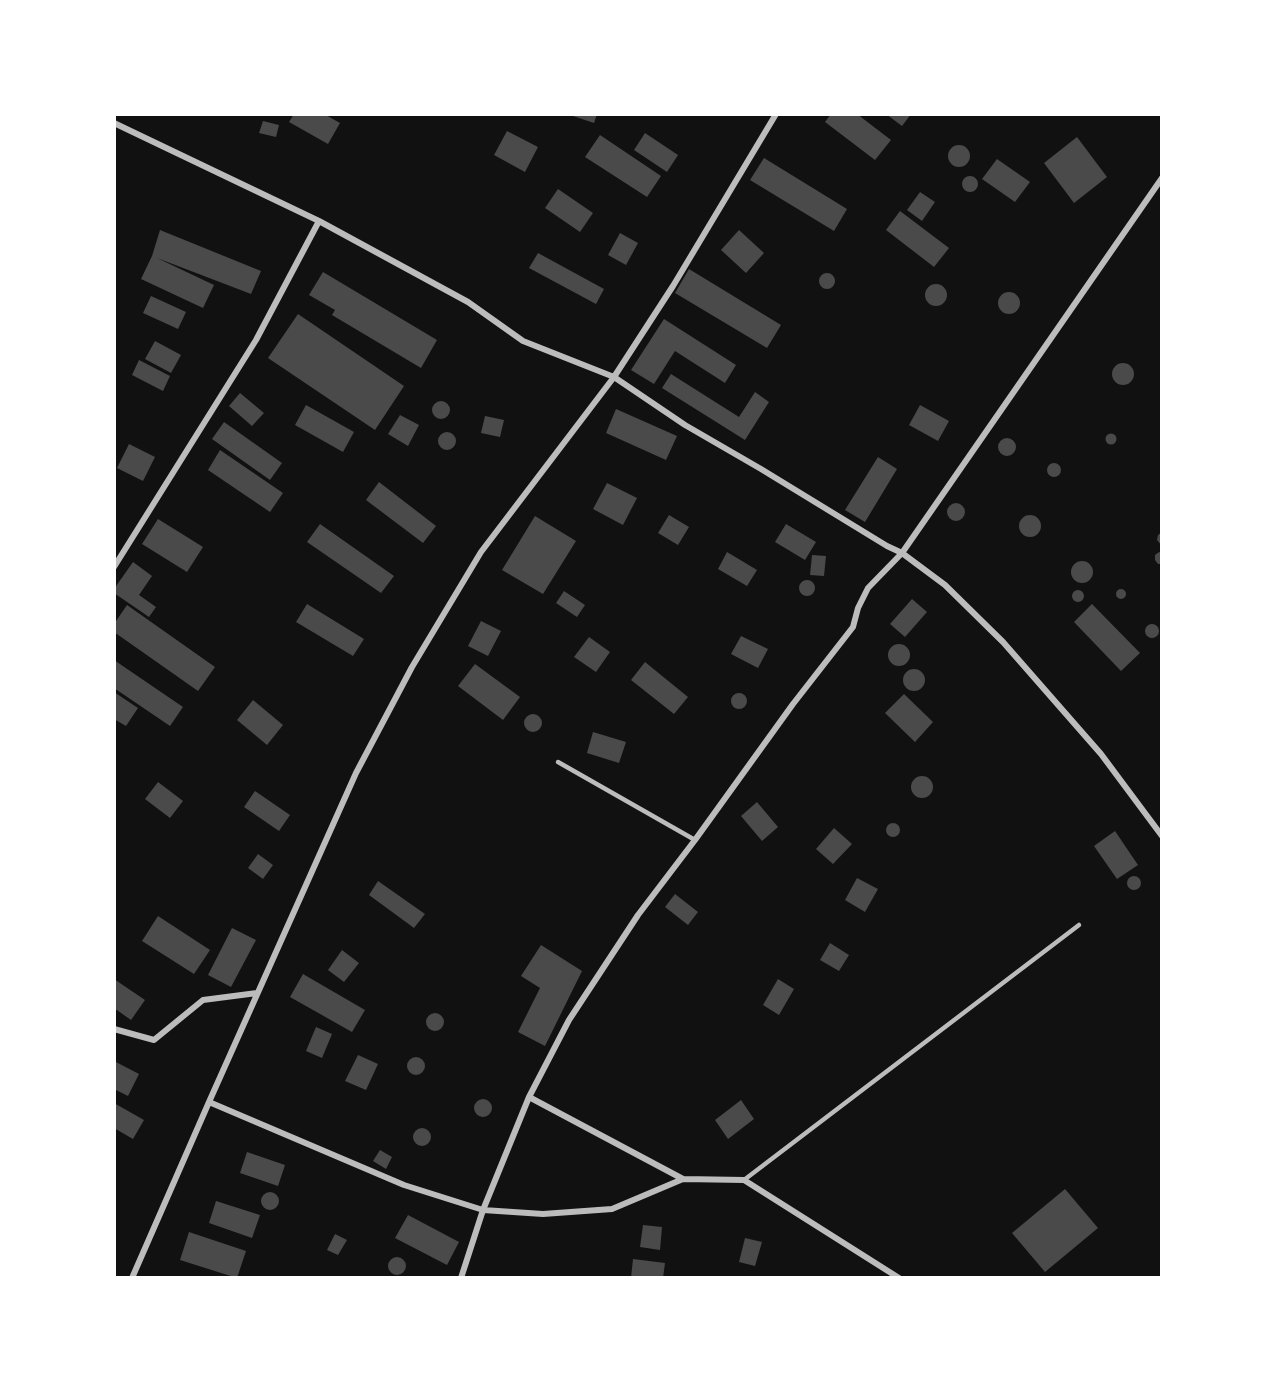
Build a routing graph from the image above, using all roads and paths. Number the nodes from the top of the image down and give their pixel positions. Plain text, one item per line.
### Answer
1 (776, 114) edge
2 (114, 123) edge
3 (1162, 178) edge
4 (319, 221) junction
5 (614, 377) junction
6 (902, 553) junction
7 (114, 567) edge
8 (558, 762) dead end
9 (1162, 836) edge
10 (695, 840) junction
11 (1079, 926) dead end
12 (257, 993) junction
13 (114, 1029) edge
14 (529, 1097) junction
15 (209, 1102) junction
16 (683, 1179) junction
17 (744, 1180) junction
18 (483, 1210) junction
19 (132, 1278) edge
20 (461, 1278) edge
21 (899, 1278) edge

1 - 5 street
2 - 4 street
3 - 6 street
4 - 5 street
4 - 7 street
5 - 6 street
5 - 12 street
6 - 9 street
6 - 10 street
8 - 10 lane
10 - 14 street
11 - 17 lane
12 - 13 street
12 - 15 street
14 - 16 street
14 - 18 street
15 - 18 street
15 - 19 street
16 - 17 street
16 - 18 street
17 - 21 street
18 - 20 street

